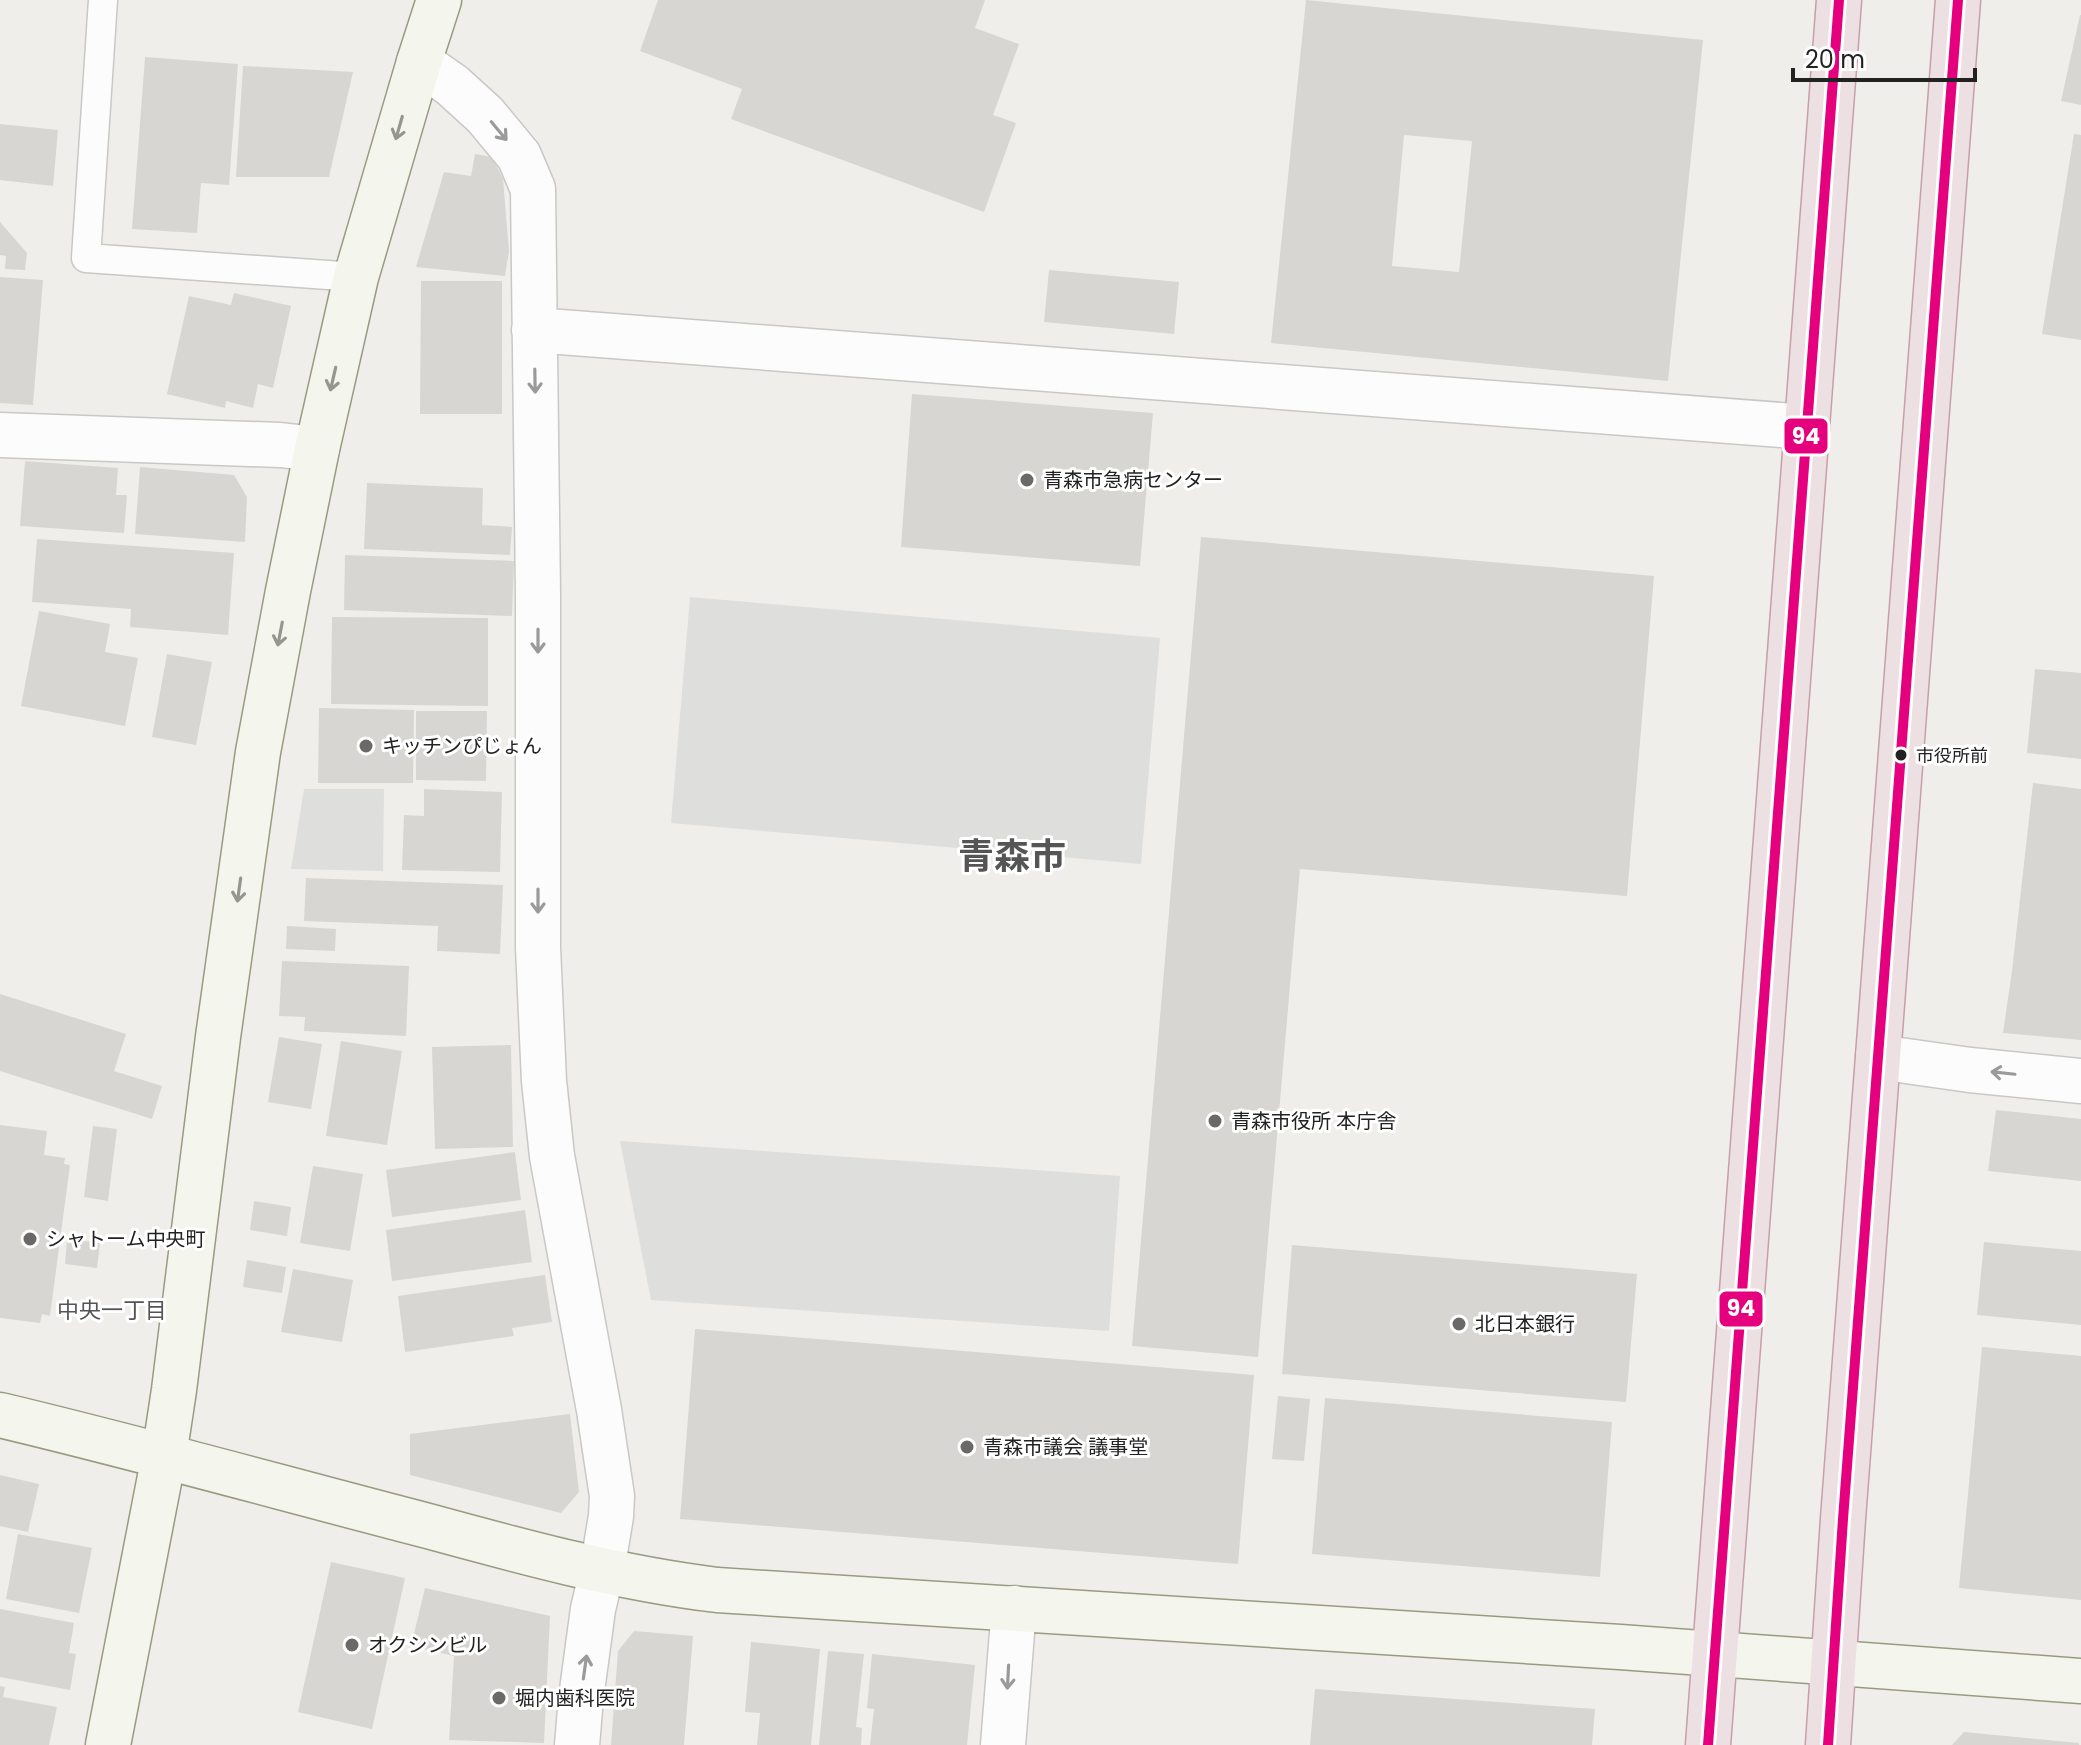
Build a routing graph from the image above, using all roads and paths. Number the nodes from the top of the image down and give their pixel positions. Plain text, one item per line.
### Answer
1 (103, 0) edge
2 (439, 0) edge
3 (1839, 0) edge
4 (1958, 0) edge
5 (419, 62) junction
6 (356, 277) junction
7 (534, 330) junction
8 (1807, 427) junction
9 (0, 435) edge
10 (317, 449) junction
11 (1878, 1057) junction
12 (2081, 1081) edge
13 (0, 1415) edge
14 (164, 1456) junction
15 (602, 1571) junction
16 (1014, 1608) junction
17 (1715, 1654) junction
18 (1833, 1663) junction
19 (2081, 1681) edge
20 (108, 1745) edge
21 (577, 1745) edge
22 (1003, 1745) edge
23 (1708, 1745) edge
24 (1828, 1745) edge

1 - 6 lane
2 - 5 street
3 - 8 highway
4 - 11 highway
5 -> 6 street
5 -> 7 street
6 -> 10 street
7 - 8 street
7 -> 15 street
8 - 17 highway
9 - 10 street
10 -> 14 street
12 -> 11 street
11 - 18 highway
13 - 14 street
14 - 15 street
14 - 20 street
15 - 16 street
21 -> 15 street
16 - 17 street
16 -> 22 street
17 - 18 street
17 - 23 highway
18 - 19 street
18 - 24 highway

